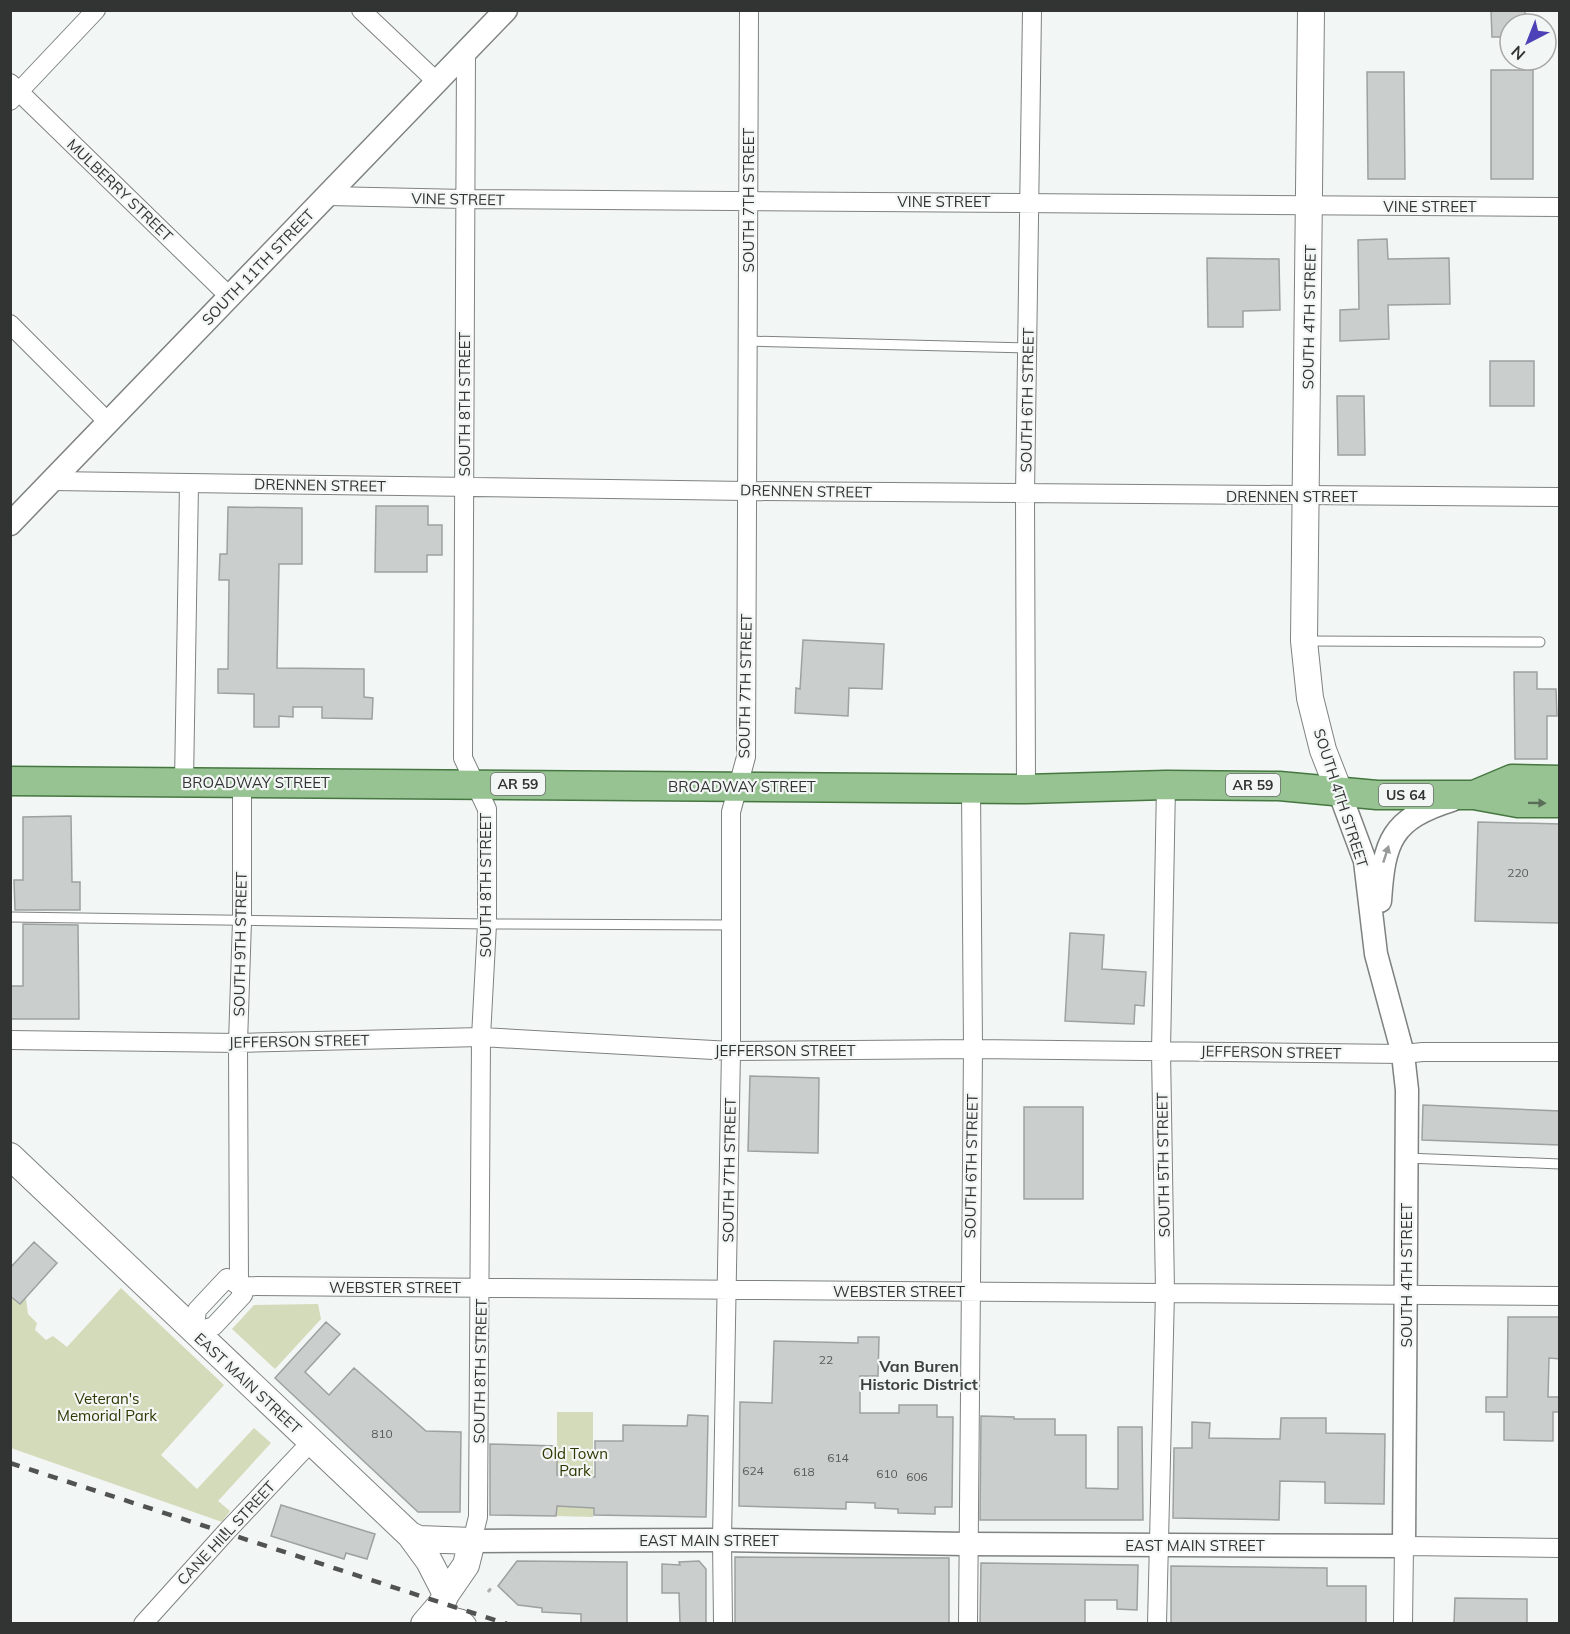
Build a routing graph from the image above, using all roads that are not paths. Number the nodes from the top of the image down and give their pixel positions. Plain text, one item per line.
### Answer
1 (96, 10) edge
2 (361, 10) edge
3 (506, 10) edge
4 (749, 10) edge
5 (1032, 10) edge
6 (1311, 10) edge
7 (466, 53) junction
8 (437, 82) junction
9 (13, 92) edge
10 (328, 196) junction
11 (465, 199) junction
12 (747, 201) junction
13 (1030, 202) junction
14 (1311, 205) junction
15 (1560, 207) edge
16 (229, 296) junction
17 (10, 324) edge
18 (747, 341) junction
19 (1028, 348) junction
20 (109, 423) junction
21 (53, 481) junction
22 (189, 484) junction
23 (464, 487) junction
24 (746, 491) junction
25 (1025, 494) junction
26 (1307, 496) junction
27 (1560, 497) edge
28 (10, 524) edge
29 (1304, 641) junction
30 (1540, 642) dead end
31 (1560, 780) edge
32 (10, 781) edge
33 (184, 782) junction
34 (242, 782) junction
35 (476, 784) junction
36 (1166, 785) junction
37 (738, 786) junction
38 (971, 788) junction
39 (1026, 789) junction
40 (1339, 791) junction
41 (1471, 795) junction
42 (1560, 803) edge
43 (10, 917) edge
44 (242, 921) junction
45 (487, 924) junction
46 (730, 925) junction
47 (1376, 954) junction
48 (481, 1037) junction
49 (10, 1041) edge
50 (238, 1043) junction
51 (973, 1050) junction
52 (731, 1051) junction
53 (1161, 1051) junction
54 (1560, 1052) edge
55 (1403, 1054) junction
56 (10, 1156) edge
57 (1406, 1158) junction
58 (1560, 1164) edge
59 (239, 1286) junction
60 (481, 1288) junction
61 (726, 1290) junction
62 (970, 1291) junction
63 (1165, 1292) junction
64 (1406, 1294) junction
65 (1560, 1296) edge
66 (194, 1332) junction
67 (311, 1442) junction
68 (410, 1535) junction
69 (722, 1540) junction
70 (472, 1541) junction
71 (968, 1544) junction
72 (1158, 1545) junction
73 (1404, 1546) junction
74 (1560, 1548) edge
75 (437, 1613) edge
76 (143, 1623) edge
77 (467, 1623) edge
78 (723, 1623) edge
79 (968, 1623) edge
80 (1157, 1623) edge
81 (1403, 1623) edge

1 - 9 street
2 - 8 street
3 - 7 street, SOUTH 11TH STREET
4 - 12 street, SOUTH 7TH STREET
5 - 13 street, SOUTH 6TH STREET
6 - 14 main road, SOUTH 4TH STREET
7 - 8 street, SOUTH 11TH STREET
7 - 11 street, SOUTH 8TH STREET
8 - 10 street, SOUTH 11TH STREET
9 - 16 street, MULBERRY STREET
10 - 11 street, VINE STREET
10 - 16 street, SOUTH 11TH STREET
11 - 12 street, VINE STREET
11 - 23 street, SOUTH 8TH STREET
12 - 13 street, VINE STREET
12 - 18 street, SOUTH 7TH STREET
13 - 14 street, VINE STREET
13 - 19 street, SOUTH 6TH STREET
14 - 15 street, VINE STREET
14 - 26 main road, SOUTH 4TH STREET
16 - 20 street, SOUTH 11TH STREET
17 - 20 street
18 - 19 lane
18 - 24 street, SOUTH 7TH STREET
19 - 25 street, SOUTH 6TH STREET
20 - 21 street, SOUTH 11TH STREET
21 - 22 street, DRENNEN STREET
21 - 28 street, SOUTH 11TH STREET
22 - 23 street, DRENNEN STREET
22 - 33 street
23 - 24 street, DRENNEN STREET
23 - 35 street, SOUTH 8TH STREET
24 - 25 street, DRENNEN STREET
24 - 37 street, SOUTH 7TH STREET
25 - 26 street, DRENNEN STREET
25 - 39 street, SOUTH 6TH STREET
26 - 27 street, DRENNEN STREET
26 - 29 main road, SOUTH 4TH STREET
29 - 30 lane
29 - 40 main road, SOUTH 4TH STREET
31 - 41 main road, BROADWAY STREET / US 64
32 - 33 main road, BROADWAY STREET / AR 59
33 - 34 main road, BROADWAY STREET / AR 59
34 - 35 main road, BROADWAY STREET / AR 59
34 - 44 street, SOUTH 9TH STREET
35 - 37 main road, BROADWAY STREET / AR 59
35 - 45 street, SOUTH 8TH STREET
36 - 39 main road, BROADWAY STREET / AR 59
36 - 40 main road, BROADWAY STREET / AR 59
36 - 53 street, SOUTH 5TH STREET
37 - 38 main road, BROADWAY STREET / AR 59
37 - 46 street, SOUTH 7TH STREET
38 - 39 main road, BROADWAY STREET / AR 59
38 - 51 street, SOUTH 6TH STREET
40 - 41 main road, BROADWAY STREET / US 64
40 - 47 street, SOUTH 4TH STREET
41 -> 42 main road, BROADWAY STREET / US 64
47 -> 41 street
43 - 44 lane
44 - 45 lane
44 - 50 street, SOUTH 9TH STREET
45 - 46 lane
45 - 48 street, SOUTH 8TH STREET
46 - 52 street, SOUTH 7TH STREET
47 - 55 street, SOUTH 4TH STREET
48 - 50 street, JEFFERSON STREET
48 - 52 street, JEFFERSON STREET
48 - 60 street, SOUTH 8TH STREET
49 - 50 street, JEFFERSON STREET
50 - 59 street, SOUTH 9TH STREET
51 - 52 street, JEFFERSON STREET
51 - 53 street, JEFFERSON STREET
51 - 62 street, SOUTH 6TH STREET
52 - 61 street, SOUTH 7TH STREET
53 - 55 street, JEFFERSON STREET
53 - 63 street, SOUTH 5TH STREET
54 - 55 street, JEFFERSON STREET
55 - 57 street, SOUTH 4TH STREET
56 - 66 main road, EAST MAIN STREET
57 - 58 lane
57 - 64 street, SOUTH 4TH STREET
59 - 60 street, WEBSTER STREET
59 - 66 street
60 - 61 street, WEBSTER STREET
60 - 70 street, SOUTH 8TH STREET
61 - 62 street, WEBSTER STREET
61 - 69 street, SOUTH 7TH STREET
62 - 63 street, WEBSTER STREET
62 - 71 street, SOUTH 6TH STREET
63 - 64 street, WEBSTER STREET
63 - 72 street, SOUTH 5TH STREET
64 - 65 street, WEBSTER STREET
64 - 73 street, SOUTH 4TH STREET
66 - 67 main road, EAST MAIN STREET
67 - 68 main road, EAST MAIN STREET
67 - 76 street, CANE HILL STREET
68 - 70 main road, EAST MAIN STREET
68 - 75 main road
69 - 70 street, EAST MAIN STREET
69 - 71 street, EAST MAIN STREET
69 - 78 street, SOUTH 7TH STREET
70 - 75 main road
71 - 72 street, EAST MAIN STREET
71 - 79 street, SOUTH 6TH STREET
72 - 73 street, EAST MAIN STREET
72 - 80 street, SOUTH 5TH STREET
73 - 74 street, EAST MAIN STREET
73 - 81 street
75 - 77 street

